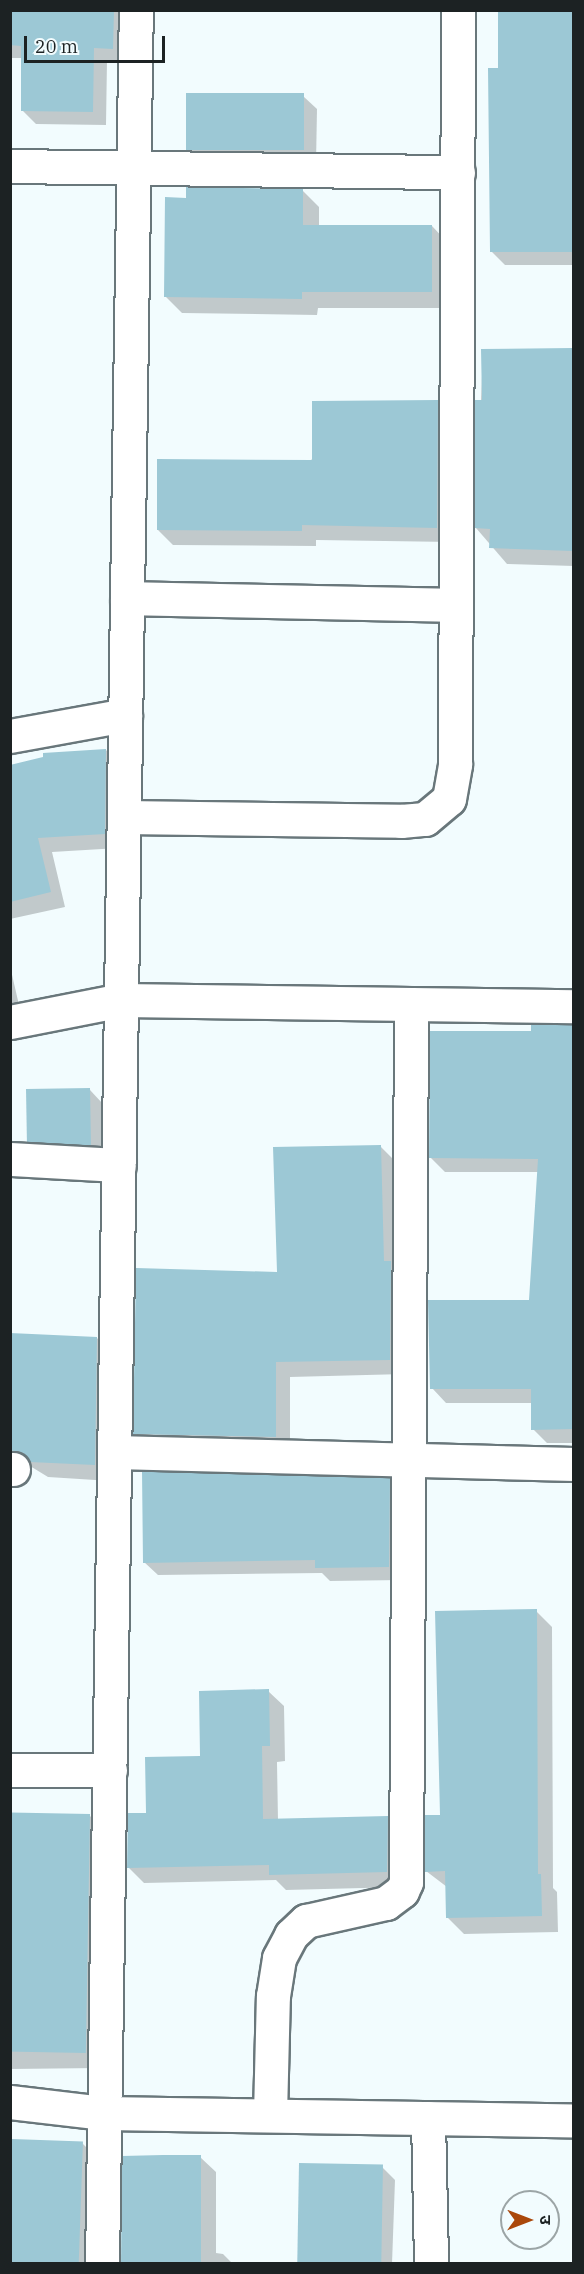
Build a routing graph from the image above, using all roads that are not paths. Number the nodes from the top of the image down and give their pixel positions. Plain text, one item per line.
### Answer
1 (136, 10) edge
2 (459, 10) edge
3 (10, 166) edge
4 (133, 168) junction
5 (458, 172) junction
6 (127, 598) junction
7 (456, 605) junction
8 (125, 716) junction
9 (10, 736) edge
10 (124, 817) junction
11 (122, 1000) junction
12 (411, 1004) junction
13 (573, 1006) edge
14 (10, 1022) edge
15 (10, 1160) edge
16 (119, 1165) junction
17 (115, 1452) junction
18 (411, 1460) junction
19 (573, 1464) edge
20 (10, 1770) edge
21 (110, 1770) junction
22 (10, 2102) edge
23 (104, 2113) junction
24 (270, 2115) junction
25 (429, 2118) junction
26 (573, 2120) edge
27 (102, 2264) edge
28 (431, 2264) edge

1 - 4 street
2 - 5 street
3 - 4 street
4 - 5 street
4 - 6 street
5 - 7 street
6 - 7 street
6 - 8 street
7 - 10 street
8 - 9 street
8 - 10 street
10 - 11 street
11 - 12 street
11 - 14 street
11 - 16 street
12 - 13 street
12 - 18 street
15 - 16 street
16 - 17 street
17 - 18 street
17 - 21 street
18 - 19 street
18 - 24 street
20 - 21 street
21 - 23 street
22 - 23 street
23 - 24 street
23 - 27 street
24 - 25 street
25 - 26 street
25 - 28 street

